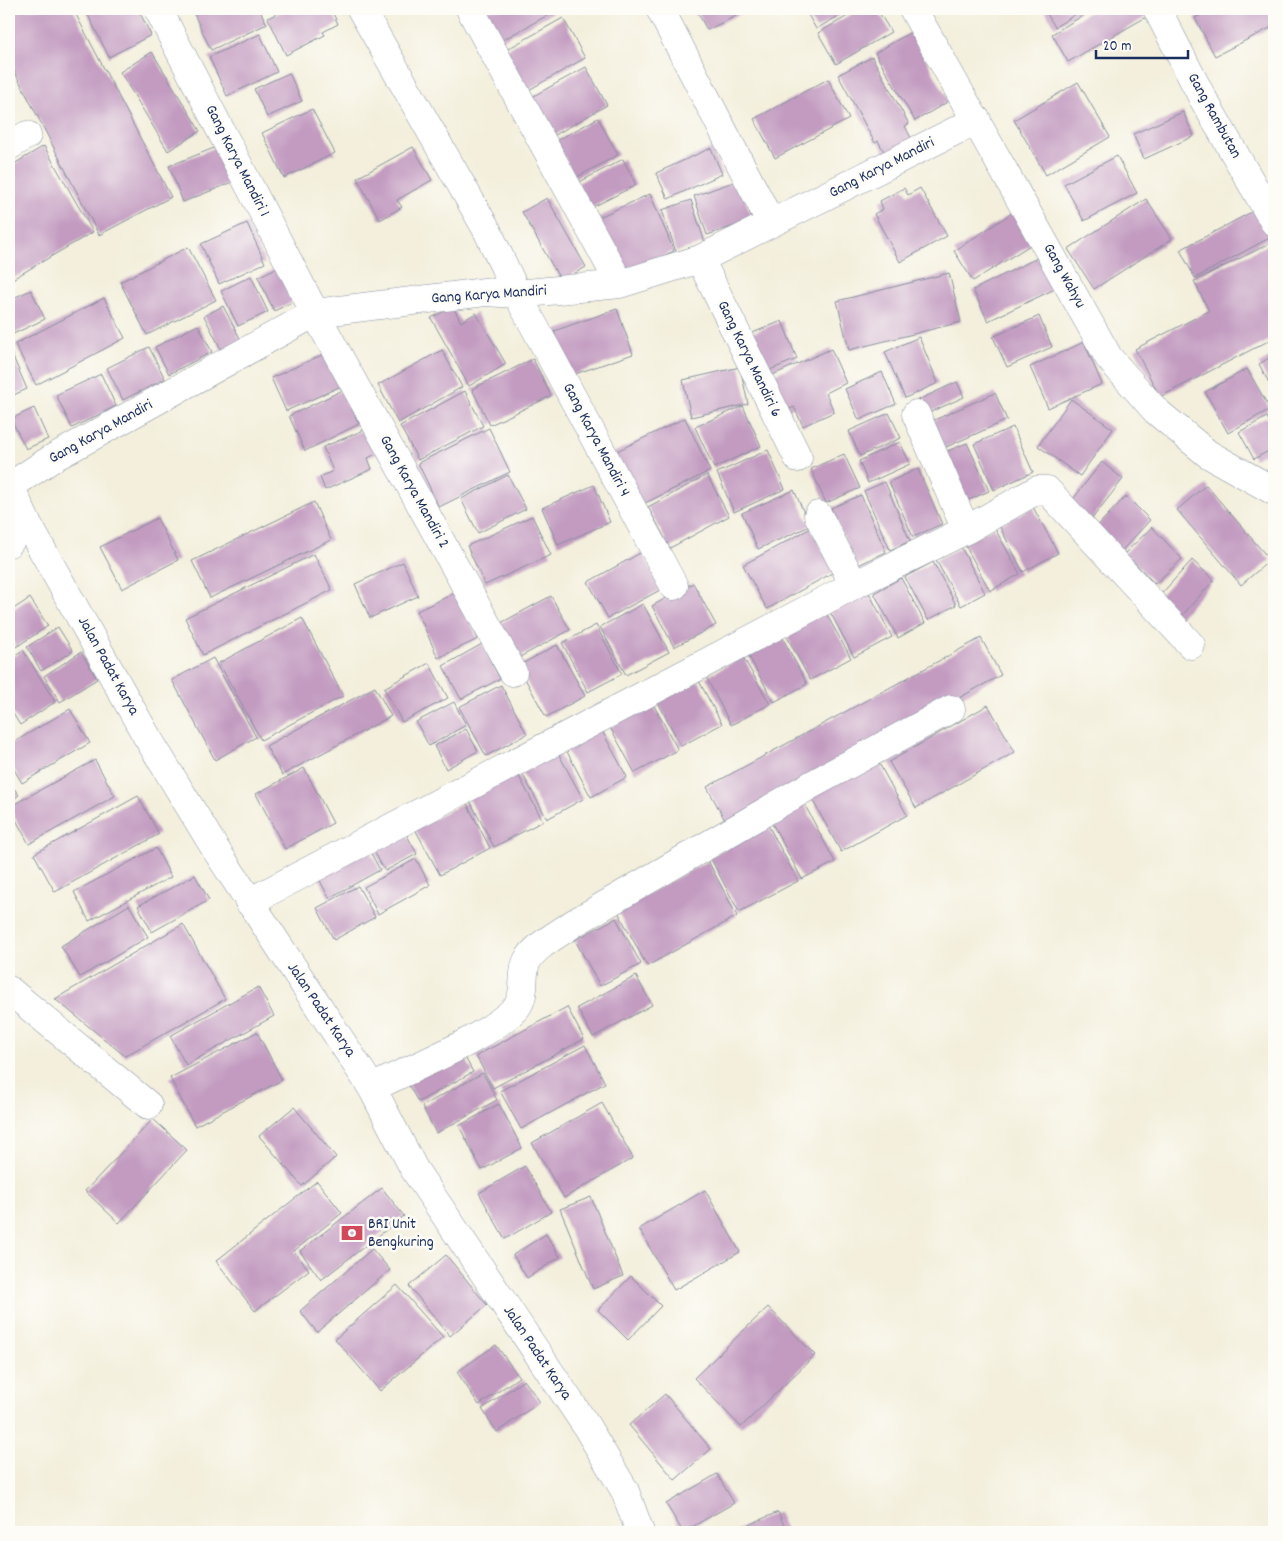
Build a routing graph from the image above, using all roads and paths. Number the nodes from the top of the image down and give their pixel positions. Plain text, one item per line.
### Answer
1 (158, 9) edge
2 (360, 9) edge
3 (470, 9) edge
4 (660, 9) edge
5 (913, 9) edge
6 (1157, 9) edge
7 (977, 120) junction
8 (1272, 211) edge
9 (771, 224) junction
10 (700, 259) junction
11 (620, 284) junction
12 (517, 294) junction
13 (315, 312) junction
14 (916, 414) dead end
15 (798, 458) dead end
16 (10, 485) edge
17 (1274, 491) edge
18 (818, 515) dead end
19 (25, 518) junction
20 (966, 530) junction
21 (9, 543) edge
22 (674, 586) dead end
23 (854, 586) junction
24 (1192, 645) dead end
25 (513, 672) dead end
26 (951, 709) dead end
27 (249, 902) junction
28 (9, 990) edge
29 (372, 1088) junction
30 (148, 1105) dead end
31 (640, 1532) edge

1 - 13 street, Gang Karya Mandiri 1
2 - 12 street, Gang Karya Mandiri 4
3 - 11 street
4 - 9 street
5 - 7 street, Gang Wahyu
6 - 8 street, Gang Rambutan
7 - 9 street, Gang Karya Mandiri
7 - 17 street, Gang Wahyu
9 - 10 street, Gang Karya Mandiri
10 - 11 street, Gang Karya Mandiri
10 - 15 street, Gang Karya Mandiri 6
11 - 12 street, Gang Karya Mandiri
12 - 13 street, Gang Karya Mandiri
12 - 22 street, Gang Karya Mandiri 4
13 - 16 street, Gang Karya Mandiri
13 - 25 street, Gang Karya Mandiri 2
14 - 20 street
16 - 19 street, Jalan Padat Karya
18 - 23 street
19 - 21 street
19 - 27 street, Jalan Padat Karya
20 - 23 street
20 - 24 street
23 - 27 street
26 - 29 street
27 - 29 street, Jalan Padat Karya
28 - 30 street
29 - 31 street, Jalan Padat Karya

